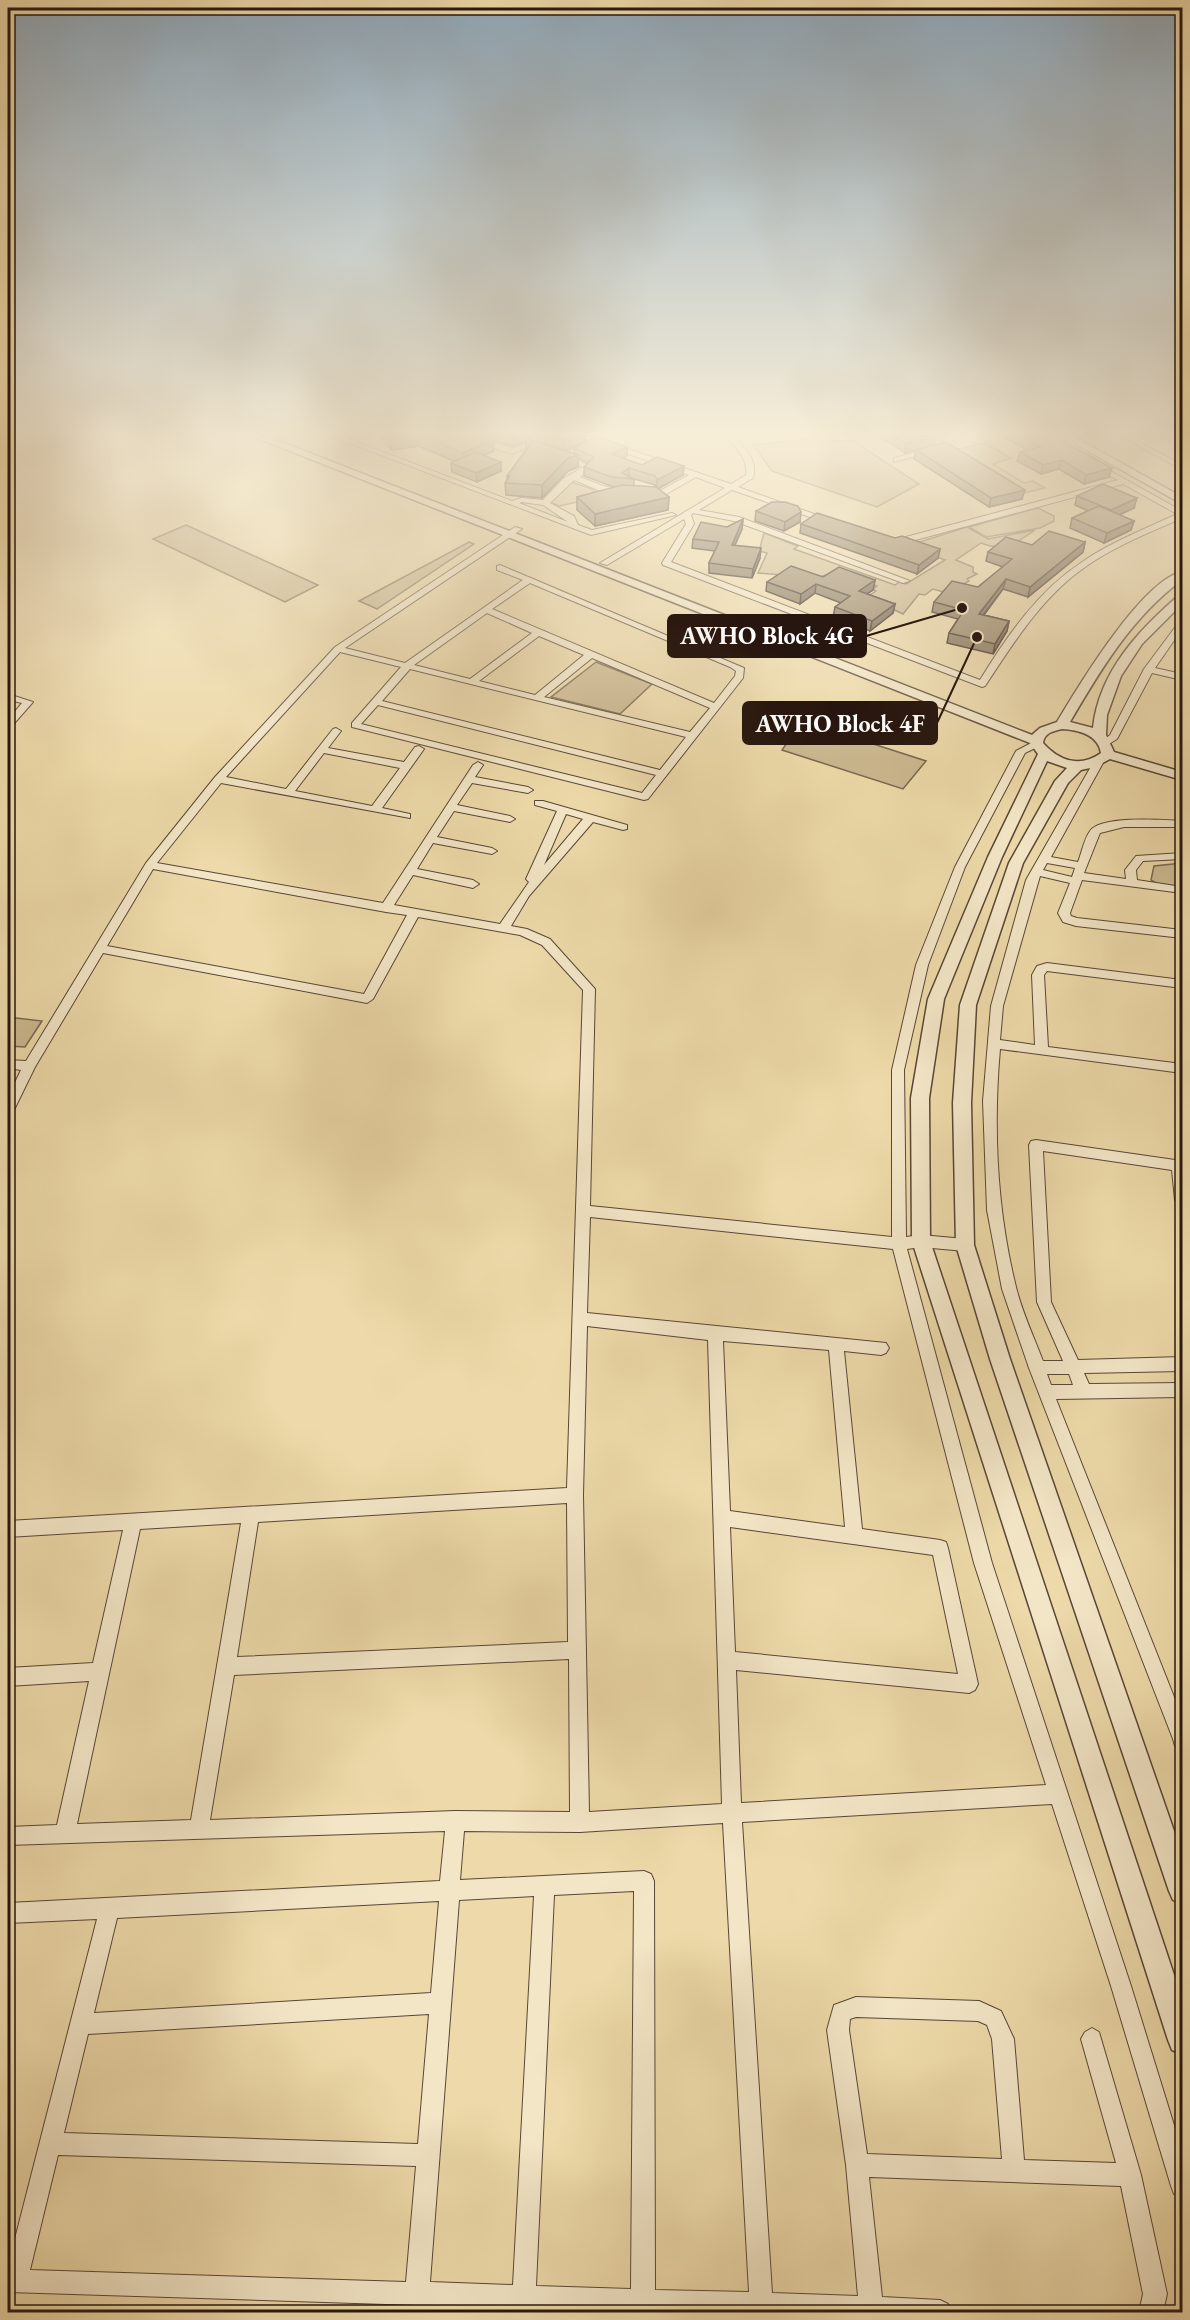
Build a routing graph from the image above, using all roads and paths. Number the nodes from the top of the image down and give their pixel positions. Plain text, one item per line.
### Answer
1 (494, 544) edge
2 (527, 544) edge
3 (557, 544) edge
4 (626, 544) edge
5 (636, 544) edge
6 (677, 544) edge
7 (805, 544) edge
8 (1124, 544) edge
9 (599, 561) junction
10 (500, 568) dead end
11 (1182, 575) edge
12 (529, 580) junction
13 (906, 581) dead end
14 (1182, 598) edge
15 (486, 610) junction
16 (1182, 624) edge
17 (538, 632) junction
18 (338, 649) junction
19 (591, 654) junction
20 (407, 666) junction
21 (1149, 669) junction
22 (1182, 677) edge
23 (472, 682) junction
24 (8, 697) edge
25 (537, 698) junction
26 (375, 702) junction
27 (715, 707) junction
28 (8, 725) edge
29 (1062, 725) junction
30 (336, 731) dead end
31 (693, 736) junction
32 (1040, 743) junction
33 (1103, 748) junction
34 (419, 749) dead end
35 (322, 750) junction
36 (478, 765) dead end
37 (408, 766) junction
38 (1077, 766) junction
39 (663, 774) junction
40 (1182, 776) edge
41 (219, 779) junction
42 (469, 779) junction
43 (528, 790) dead end
44 (288, 793) junction
45 (539, 803) dead end
46 (451, 807) junction
47 (375, 810) junction
48 (563, 810) junction
49 (406, 816) dead end
50 (590, 818) junction
51 (510, 819) dead end
52 (1182, 824) edge
53 (623, 827) dead end
54 (430, 839) junction
55 (492, 851) dead end
56 (1182, 856) edge
57 (1044, 858) junction
58 (150, 865) junction
59 (410, 871) junction
60 (1037, 872) junction
61 (1078, 874) junction
62 (1132, 883) junction
63 (472, 884) dead end
64 (1182, 890) edge
65 (525, 894) junction
66 (386, 908) junction
67 (414, 913) junction
68 (503, 928) junction
69 (1182, 934) edge
70 (100, 949) junction
71 (1182, 984) edge
72 (994, 1044) junction
73 (1042, 1050) junction
74 (8, 1064) edge
75 (29, 1066) junction
76 (1182, 1069) edge
77 (8, 1109) edge
78 (1180, 1166) edge
79 (1182, 1200) edge
80 (583, 1211) junction
81 (921, 1241) junction
82 (899, 1244) junction
83 (965, 1245) junction
84 (580, 1319) junction
85 (715, 1334) junction
86 (836, 1344) junction
87 (881, 1348) dead end
88 (1182, 1364) edge
89 (1072, 1367) junction
90 (1037, 1368) junction
91 (1182, 1390) edge
92 (1084, 1391) junction
93 (1046, 1392) junction
94 (575, 1495) junction
95 (251, 1515) junction
96 (722, 1518) junction
97 (133, 1521) junction
98 (8, 1528) edge
99 (854, 1536) junction
100 (577, 1650) junction
101 (727, 1660) junction
102 (226, 1666) junction
103 (101, 1671) junction
104 (8, 1677) edge
105 (1182, 1739) edge
106 (1059, 1794) junction
107 (732, 1813) junction
108 (454, 1821) junction
109 (580, 1822) junction
110 (199, 1830) junction
111 (65, 1834) junction
112 (8, 1836) edge
113 (545, 1886) junction
114 (449, 1890) junction
115 (1182, 1891) edge
116 (110, 1907) junction
117 (8, 1916) edge
118 (440, 2003) junction
119 (80, 2024) junction
120 (1092, 2039) dead end
121 (1182, 2040) edge
122 (49, 2144) junction
123 (428, 2155) junction
124 (857, 2165) junction
125 (1014, 2172) junction
126 (1130, 2175) junction
127 (1182, 2186) edge
128 (11, 2281) edge
129 (417, 2294) junction
130 (524, 2297) junction
131 (643, 2301) junction
132 (761, 2304) junction
133 (871, 2308) junction
134 (940, 2313) edge
135 (1151, 2313) edge

1 - 18 street
2 - 32 street
3 - 9 street
4 - 9 street
5 - 9 street
6 - 8 street
7 - 13 street
9 - 32 street
10 - 12 street
11 - 29 street
12 - 15 street
12 - 27 street
14 - 33 street
15 - 17 street
15 - 20 street
16 - 21 street
17 - 19 street
17 - 23 street
18 - 20 street
18 - 41 street
19 - 25 street
19 - 27 street
20 - 23 street
20 - 26 street
21 - 22 street
21 - 33 street
23 - 25 street
24 - 28 street
25 - 31 street
26 - 39 street
26 - 39 street
27 - 31 street
29 - 32 street
29 - 33 street
30 - 35 street
31 - 39 street
32 - 38 street
32 - 81 street
32 - 82 street
33 - 38 street
33 - 40 street
33 - 57 street
34 - 37 street
35 - 37 street
35 - 44 street
36 - 42 street
37 - 47 street
38 - 83 street
41 - 44 street
41 - 58 street
42 - 43 street
42 - 46 street
44 - 47 street
45 - 48 street
46 - 51 street
46 - 54 street
47 - 49 street
48 - 50 street
48 - 65 street
50 - 53 street
50 - 65 street
52 - 61 street
54 - 55 street
54 - 59 street
56 - 62 street
57 - 60 street
57 - 61 street
58 - 66 street
58 - 70 street
59 - 63 street
59 - 66 street
60 - 61 street
60 - 72 street
61 - 62 street
61 - 69 street
62 - 64 street
65 - 68 street
66 - 67 street
67 - 68 street
67 - 70 street
68 - 80 street
70 - 75 street
71 - 73 street
72 - 73 street
72 - 90 street
73 - 76 street
74 - 75 street
75 - 77 street
78 - 79 street
78 - 89 street
80 - 82 street
80 - 84 street
81 - 82 street
81 - 83 street
81 - 121 street
82 - 106 street
83 - 115 street
84 - 85 street
84 - 94 street
85 - 86 street
85 - 96 street
86 - 87 street
86 - 99 street
88 - 89 street
89 - 90 street
89 - 92 street
90 - 93 street
91 - 92 street
92 - 93 street
93 - 105 street
94 - 95 street
94 - 100 street
95 - 97 street
95 - 102 street
96 - 99 street
96 - 101 street
97 - 98 street
97 - 103 street
99 - 101 street
100 - 102 street
100 - 109 street
101 - 107 street
102 - 110 street
103 - 104 street
103 - 111 street
106 - 107 street
106 - 127 street
107 - 109 street
107 - 132 street
108 - 109 street
108 - 110 street
108 - 114 street
110 - 111 street
111 - 112 street
113 - 114 street
113 - 130 street
113 - 131 street
114 - 116 street
114 - 118 street
116 - 117 street
116 - 119 street
118 - 119 street
118 - 123 street
119 - 122 street
120 - 126 street
122 - 123 street
122 - 128 street
123 - 129 street
124 - 125 street
124 - 125 street
124 - 133 street
125 - 126 street
126 - 135 street
128 - 129 street
129 - 130 street
130 - 131 street
131 - 132 street
132 - 133 street
133 - 134 street

